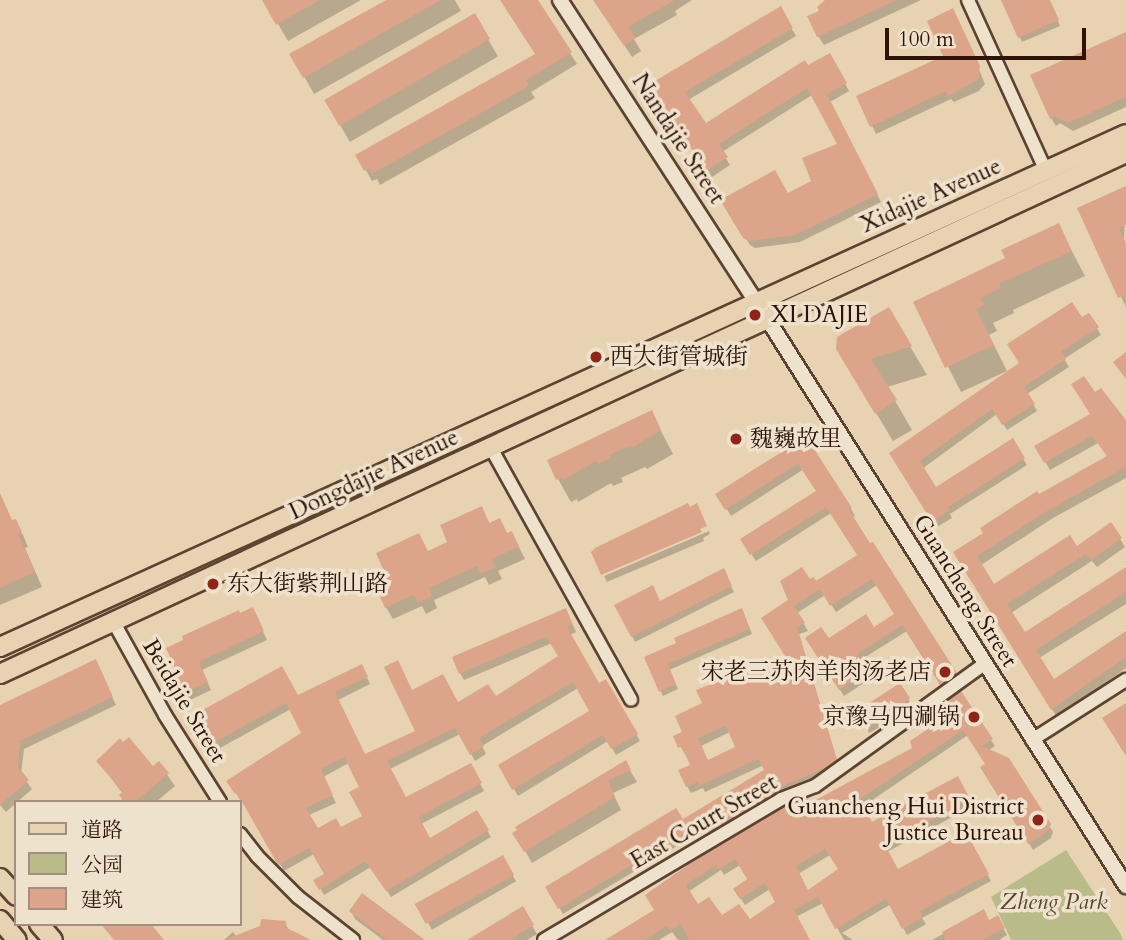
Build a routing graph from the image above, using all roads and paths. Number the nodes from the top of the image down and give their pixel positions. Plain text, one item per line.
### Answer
1 (560, 0) edge
2 (968, 0) edge
3 (1126, 134) edge
4 (1126, 153) edge
5 (1046, 171) junction
6 (757, 303) junction
7 (768, 320) junction
8 (491, 448) junction
9 (113, 621) junction
10 (0, 647) edge
11 (984, 664) junction
12 (0, 674) edge
13 (1126, 680) edge
14 (631, 700) dead end
15 (1032, 740) junction
16 (219, 800) edge
17 (242, 837) edge
18 (0, 878) edge
19 (1126, 886) edge
20 (14, 895) edge
21 (0, 920) edge
22 (41, 926) edge
23 (17, 940) edge
24 (53, 940) edge
25 (354, 940) edge
26 (544, 940) edge

1 - 6 street, Nandajie Street
2 - 5 street
3 - 5 main road, Xidajie Avenue
4 - 7 main road, Xidajie Avenue
5 - 6 main road, Xidajie Avenue
6 - 7 street, Nandajie Street
6 - 10 main road, Dongdajie Avenue
7 - 8 main road, Dongdajie Avenue
7 - 11 street, Guancheng Street
8 - 9 main road, Dongdajie Avenue
8 - 14 street
9 - 12 main road, Dongdajie Avenue
9 - 16 street, Beidajie Street
11 - 15 street, Guancheng Street
11 - 26 street, East Court Street
13 - 15 street
15 - 19 street, Guancheng Street
17 - 25 street
18 - 20 main road
21 - 23 main road
22 - 24 main road

